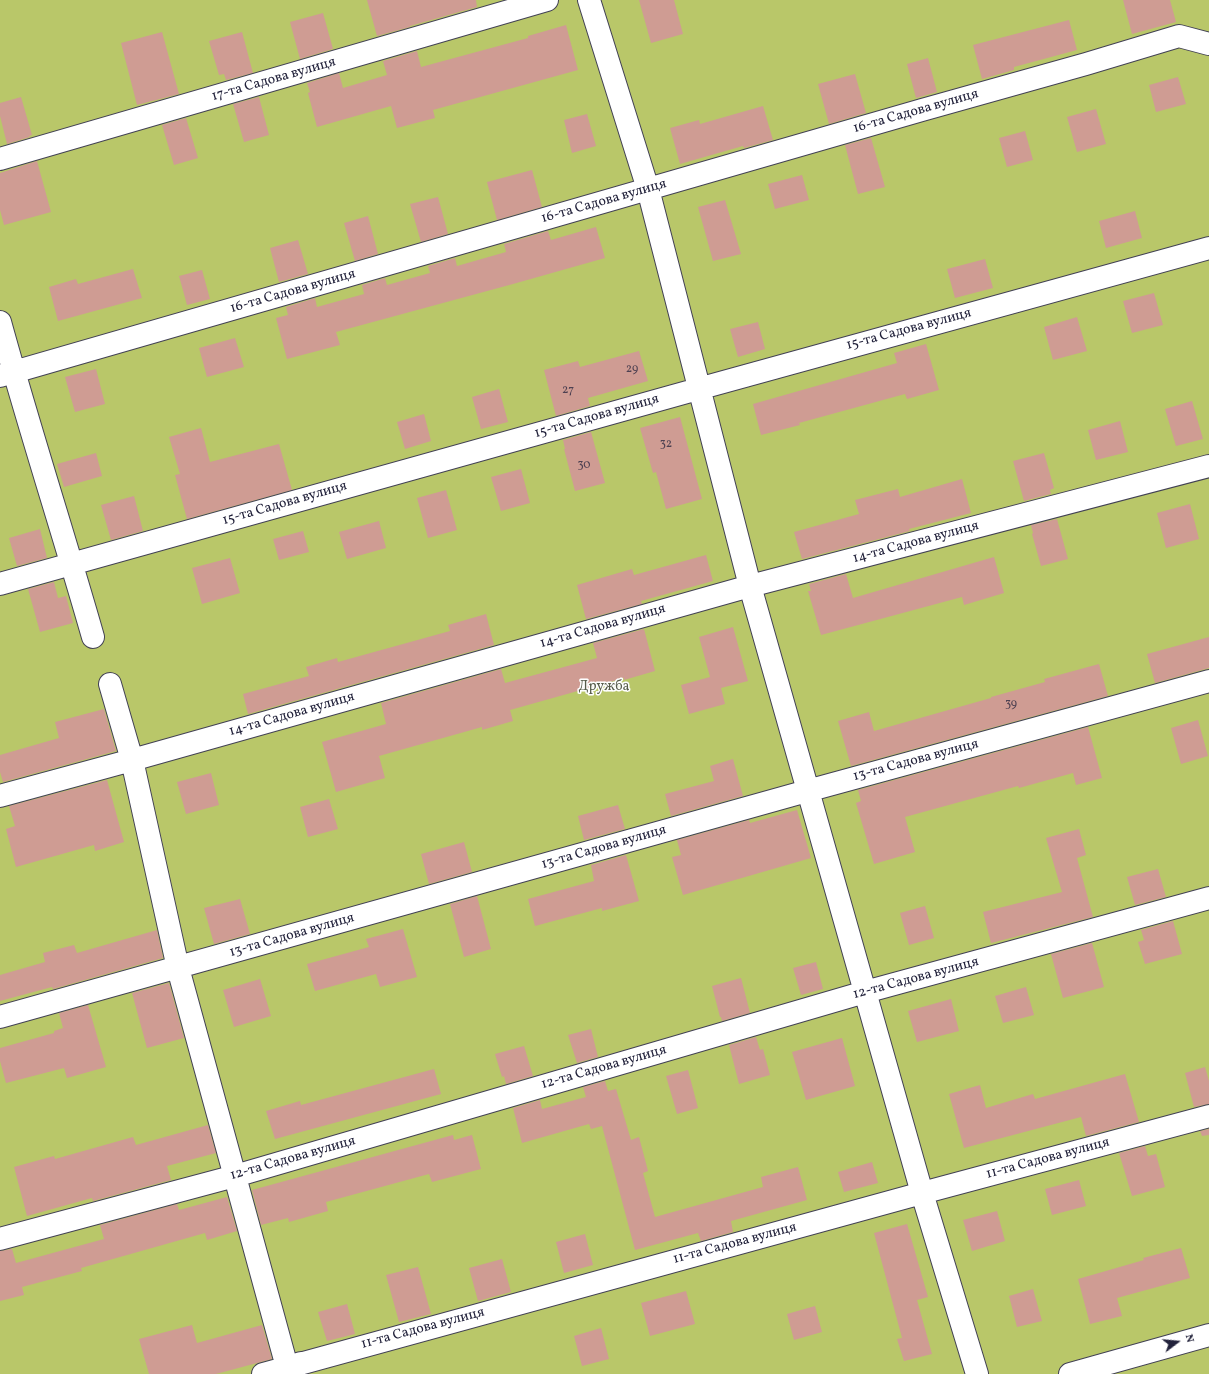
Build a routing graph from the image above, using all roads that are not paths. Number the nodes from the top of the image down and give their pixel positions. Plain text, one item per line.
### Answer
1 (547, 0) edge
2 (589, 0) edge
3 (1209, 44) edge
4 (0, 159) edge
5 (648, 189) junction
6 (1202, 250) edge
7 (0, 322) edge
8 (7, 374) edge
9 (698, 389) junction
10 (1209, 466) edge
11 (72, 563) junction
12 (0, 584) edge
13 (750, 586) junction
14 (93, 637) dead end
15 (1209, 681) edge
16 (110, 684) dead end
17 (132, 760) junction
18 (807, 791) junction
19 (0, 796) edge
20 (1209, 898) edge
21 (178, 968) junction
22 (865, 992) junction
23 (0, 1017) edge
24 (1209, 1116) edge
25 (235, 1176) junction
26 (922, 1193) junction
27 (0, 1239) edge
28 (1209, 1334) edge
29 (287, 1367) junction
30 (310, 1367) edge
31 (262, 1374) edge
32 (977, 1374) edge
33 (1070, 1374) edge

1 - 4 street, 17-та Садова вулиця
2 - 5 street
3 - 5 street, 16-та Садова вулиця
5 - 8 street, 16-та Садова вулиця
5 - 9 street
6 - 9 street, 15-та Садова вулиця
7 - 8 street
8 - 11 street
9 - 11 street, 15-та Садова вулиця
9 - 13 street
10 - 13 street, 14-та Садова вулиця
11 - 12 street, 15-та Садова вулиця
11 - 14 street
13 - 17 street, 14-та Садова вулиця
13 - 18 street
15 - 18 street, 13-та Садова вулиця
16 - 17 street
17 - 19 street, 14-та Садова вулиця
17 - 21 street
18 - 21 street, 13-та Садова вулиця
18 - 22 street
20 - 22 street, 12-та Садова вулиця
21 - 23 street, 13-та Садова вулиця
21 - 25 street
22 - 25 street, 12-та Садова вулиця
22 - 26 street
24 - 26 street, 11-та Садова вулиця
25 - 27 street, 12-та Садова вулиця
25 - 29 street
26 - 30 street, 11-та Садова вулиця
26 - 32 street
28 - 33 street
29 - 30 street, 11-та Садова вулиця
29 - 31 street, 11-та Садова вулиця

